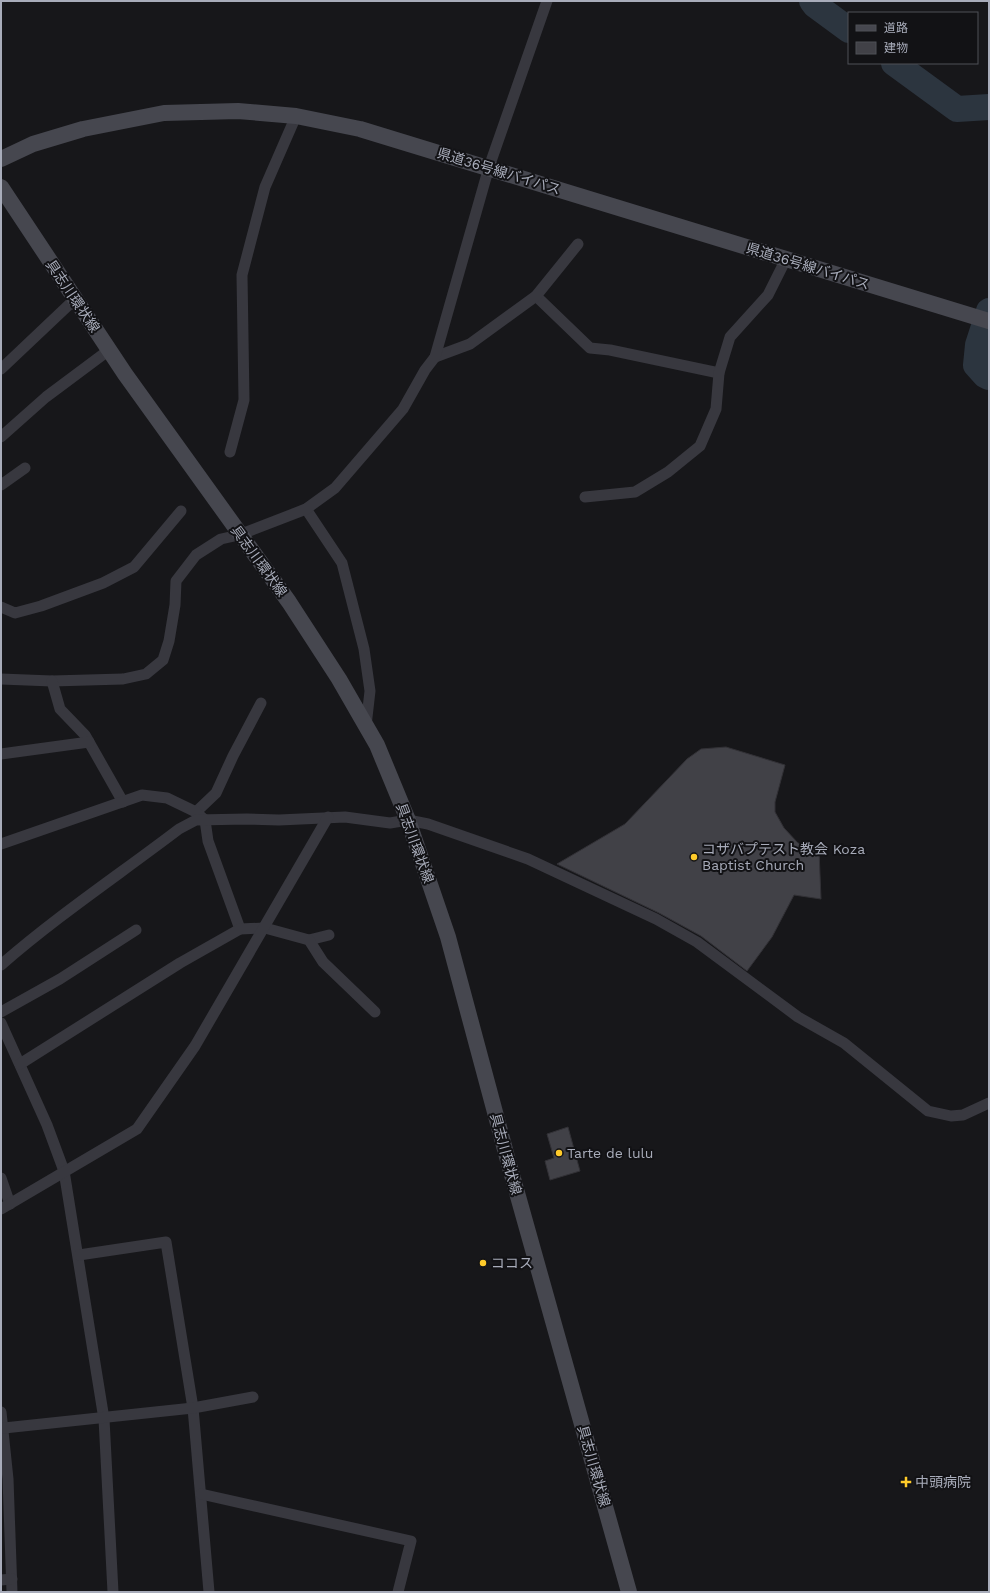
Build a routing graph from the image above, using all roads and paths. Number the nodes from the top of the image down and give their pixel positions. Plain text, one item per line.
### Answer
1 (547, 1) edge
2 (296, 116) junction
3 (1, 159) edge
4 (489, 167) junction
5 (1, 187) edge
6 (578, 244) dead end
7 (786, 259) junction
8 (536, 296) junction
9 (75, 299) junction
10 (989, 321) edge
11 (109, 350) junction
12 (435, 357) junction
13 (1, 369) edge
14 (720, 373) junction
15 (1, 437) edge
16 (230, 452) dead end
17 (25, 468) dead end
18 (1, 485) edge
19 (585, 497) dead end
20 (306, 509) junction
21 (181, 512) dead end
22 (239, 535) junction
23 (1, 607) edge
24 (1, 678) edge
25 (52, 681) junction
26 (260, 703) dead end
27 (366, 726) junction
28 (89, 742) junction
29 (1, 754) edge
30 (123, 802) junction
31 (196, 812) junction
32 (328, 817) junction
33 (205, 820) junction
34 (408, 820) junction
35 (1, 844) edge
36 (265, 928) junction
37 (240, 929) junction
38 (136, 930) dead end
39 (329, 935) dead end
40 (309, 940) junction
41 (1, 965) edge
42 (1, 1012) edge
43 (375, 1012) dead end
44 (1, 1023) edge
45 (20, 1064) junction
46 (989, 1103) edge
47 (64, 1171) junction
48 (1, 1178) edge
49 (6, 1206) edge
50 (79, 1255) junction
51 (252, 1396) dead end
52 (193, 1408) junction
53 (1, 1412) edge
54 (104, 1419) junction
55 (4, 1428) junction
56 (201, 1494) junction
57 (6, 1580) edge
58 (12, 1592) edge
59 (113, 1592) edge
60 (209, 1592) edge
61 (398, 1592) edge
62 (629, 1592) edge

1 - 4 street
2 - 3 main road, 県道36号線バイパス
2 - 4 main road, 県道36号線バイパス
2 - 16 street
4 - 7 main road, 県道36号線バイパス
4 - 12 street
5 - 9 main road, 具志川環状線
6 - 8 street
7 - 10 main road, 県道36号線バイパス
7 - 14 street
8 - 12 street
8 - 14 street
9 - 11 main road, 具志川環状線
9 - 13 street
11 - 15 street
11 - 22 main road, 具志川環状線
12 - 20 street
14 - 19 street
17 - 18 street
20 - 22 street
20 - 27 street
21 - 23 street
22 - 25 street
22 - 27 main road, 具志川環状線
24 - 25 street
25 - 28 street
26 - 31 street
27 - 34 main road, 具志川環状線
28 - 29 street
28 - 30 street
30 - 31 street
30 - 35 street
31 - 33 street
32 - 33 street
32 - 34 street
32 - 36 street
33 - 37 street
33 - 41 street
34 - 46 street
34 - 62 main road, 具志川環状線
36 - 37 street
36 - 40 street
36 - 47 street
37 - 45 street
38 - 42 street
39 - 40 street
40 - 43 street
44 - 45 street
45 - 47 street
47 - 49 street
47 - 50 street
48 - 49 street
50 - 52 street
50 - 54 street
51 - 52 street
52 - 54 street
52 - 56 street
53 - 55 street
54 - 55 street
54 - 59 street
55 - 57 street
56 - 60 street
56 - 61 street
57 - 58 street

